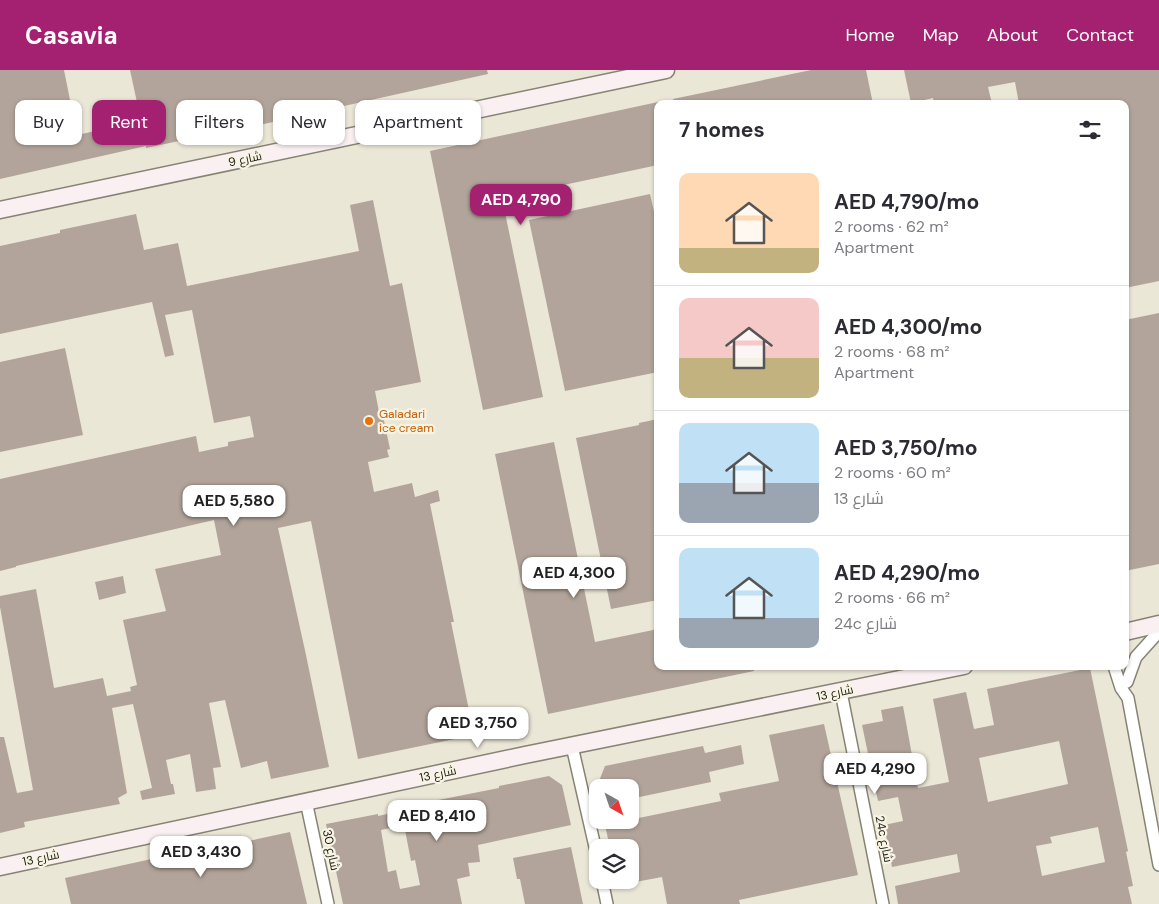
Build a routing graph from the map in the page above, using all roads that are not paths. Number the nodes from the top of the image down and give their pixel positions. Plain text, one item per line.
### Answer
1 (666, 70) edge
2 (623, 74) edge
3 (0, 210) edge
4 (1158, 624) edge
5 (1129, 631) edge
6 (945, 670) edge
7 (1115, 670) edge
8 (1125, 670) edge
9 (1127, 682) junction
10 (841, 692) junction
11 (1128, 698) junction
12 (572, 746) junction
13 (306, 801) junction
14 (593, 839) edge
15 (1159, 865) edge
16 (0, 866) edge
17 (604, 889) edge
18 (328, 904) edge
19 (607, 904) edge
20 (883, 904) edge

1 - 2 street, شارع 9
2 - 3 street, شارع 9
4 - 5 street
4 - 9 street
6 - 10 street, شارع 13
7 - 11 street
8 - 9 street
9 - 11 street
10 - 12 street, شارع 13
10 - 20 street, 24c شارع
11 - 15 street
12 - 13 street, شارع 13
12 - 14 street
13 - 16 street, شارع 13
13 - 18 street, شارع 30
17 - 19 street

